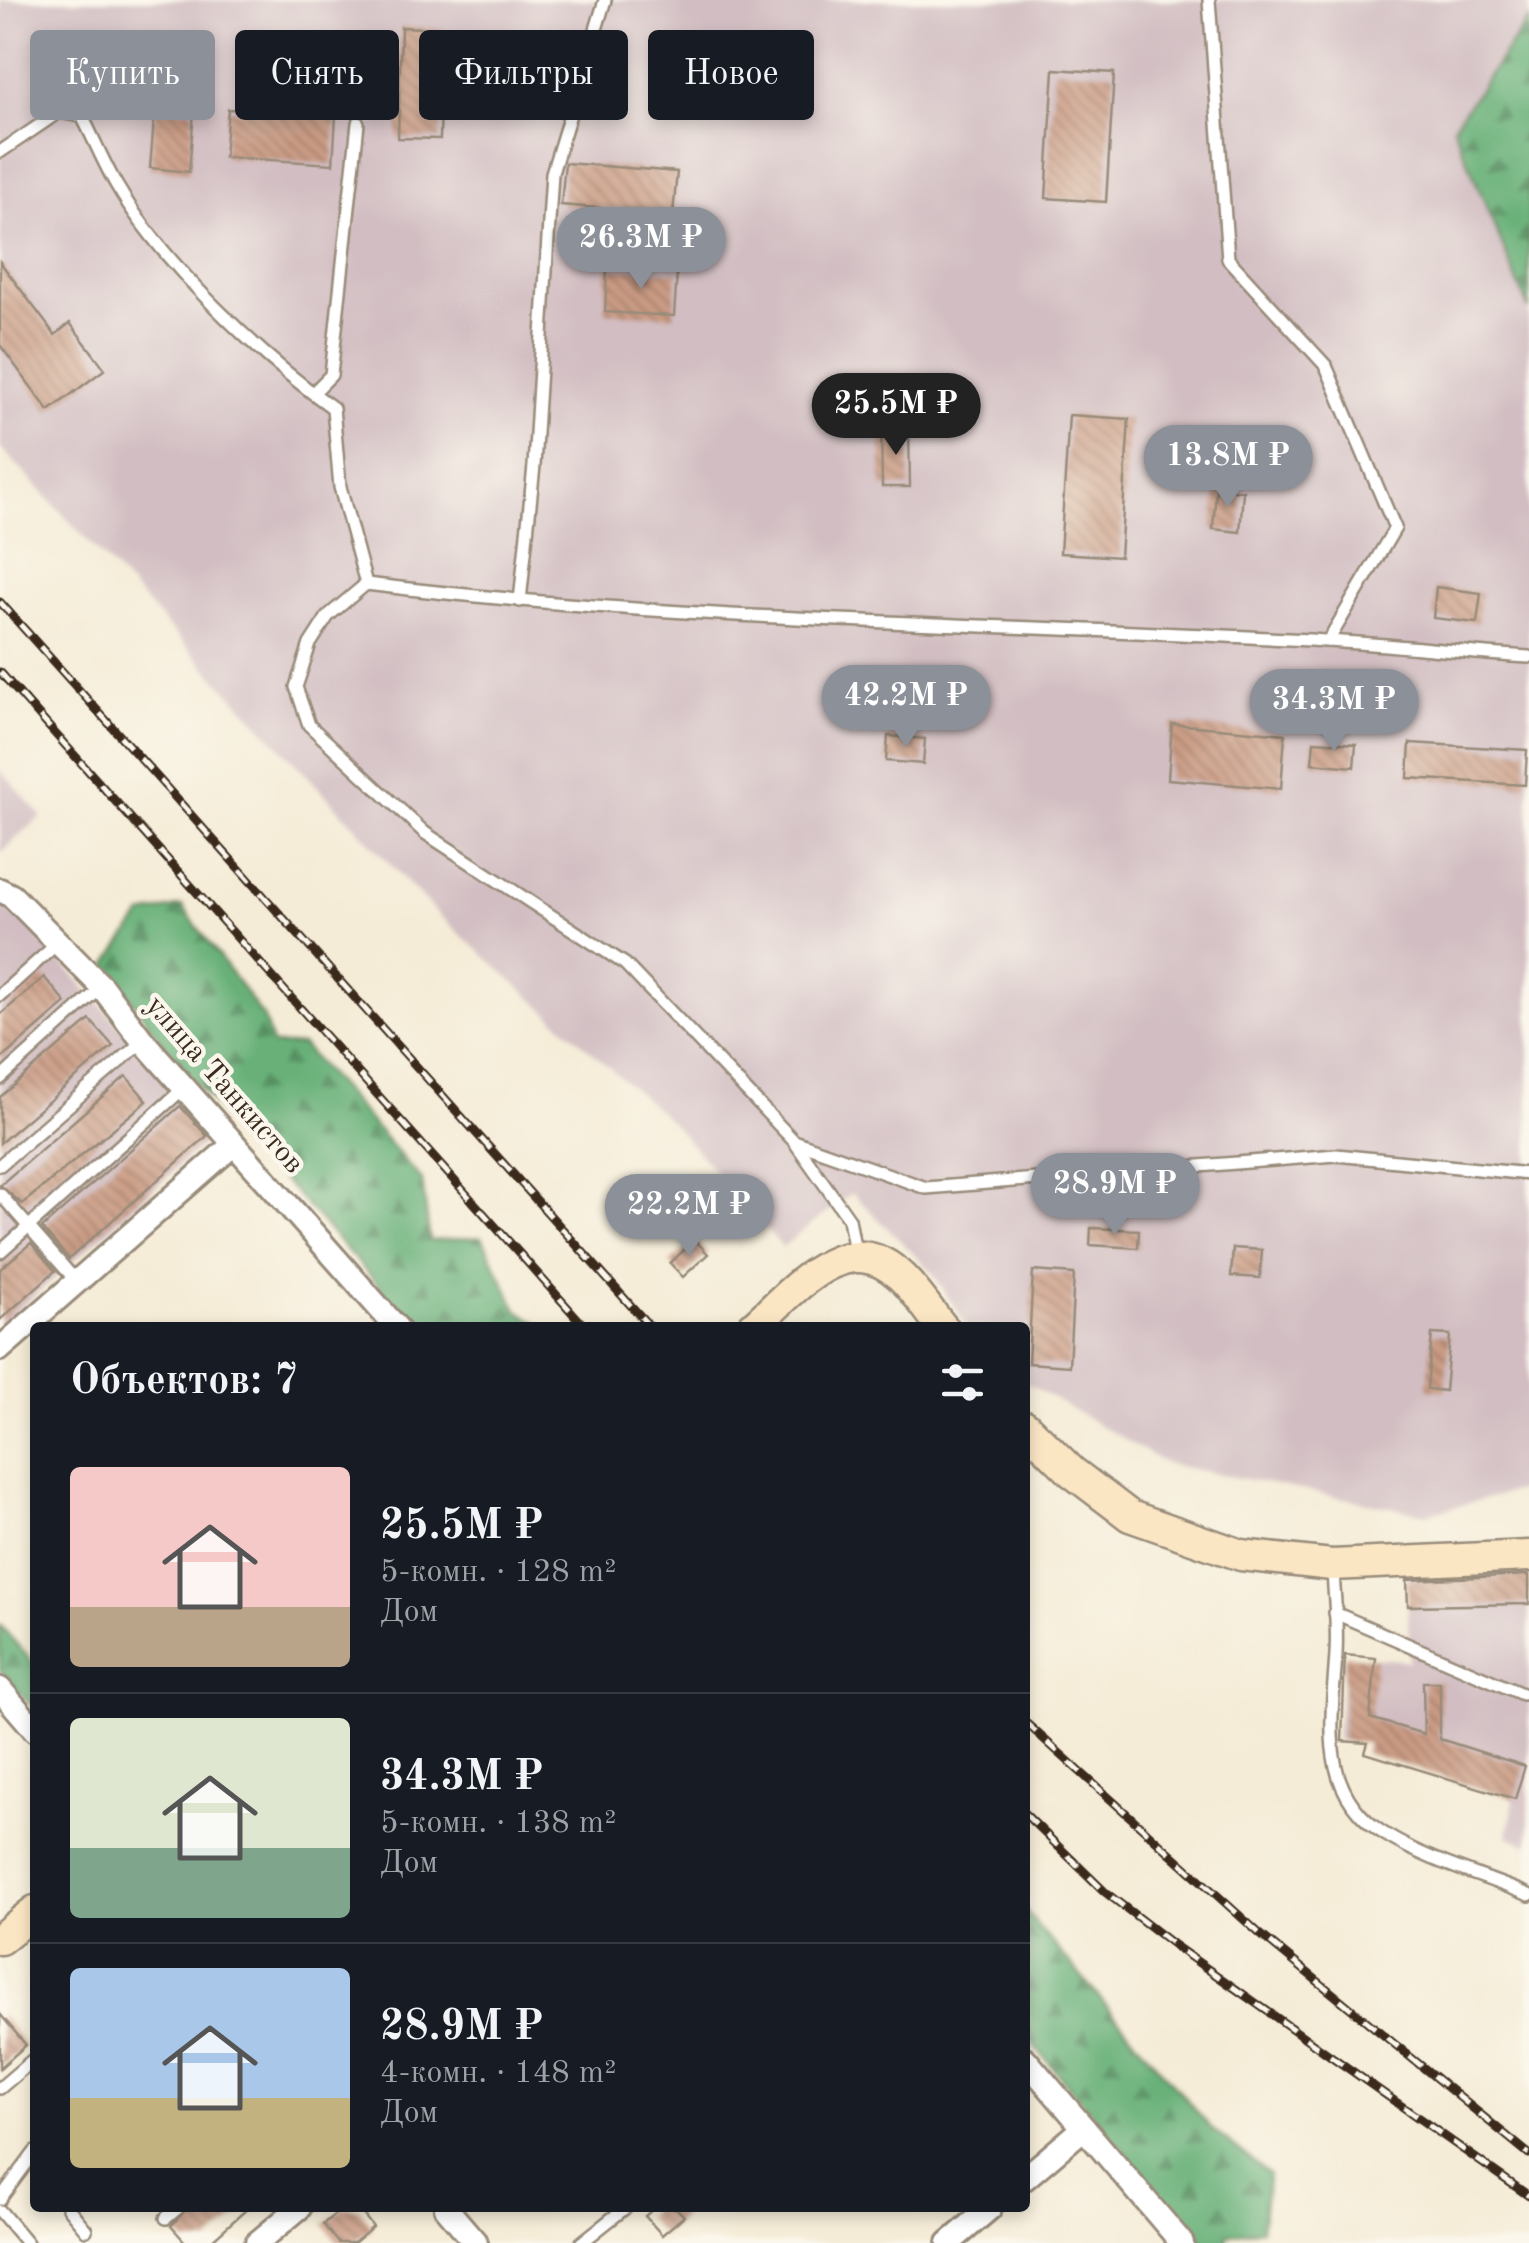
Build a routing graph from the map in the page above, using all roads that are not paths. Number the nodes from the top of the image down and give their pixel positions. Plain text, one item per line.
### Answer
1 (605, 0) edge
2 (1209, 0) edge
3 (358, 123) dead end
4 (0, 152) edge
5 (313, 393) junction
6 (366, 584) junction
7 (520, 602) junction
8 (1328, 641) junction
9 (1529, 656) edge
10 (0, 890) edge
11 (60, 942) junction
12 (102, 987) junction
13 (0, 994) edge
14 (143, 1041) junction
15 (0, 1079) edge
16 (184, 1088) junction
17 (794, 1142) junction
18 (234, 1144) junction
19 (0, 1165) edge
20 (1529, 1174) edge
21 (0, 1194) edge
22 (29, 1227) junction
23 (0, 1252) edge
24 (856, 1257) junction
25 (76, 1281) junction
26 (30, 1322) edge
27 (30, 1322) edge
28 (391, 1322) edge
29 (759, 1322) edge
30 (937, 1322) edge
31 (0, 1349) edge
32 (1030, 1431) edge
33 (1529, 1556) edge
34 (1332, 1564) junction
35 (1334, 1613) junction
36 (0, 1689) edge
37 (1522, 1694) dead end
38 (30, 1724) edge
39 (1529, 1895) edge
40 (30, 1915) edge
41 (0, 1940) edge
42 (30, 2062) edge
43 (1030, 2065) edge
44 (0, 2088) edge
45 (1084, 2128) junction
46 (30, 2163) edge
47 (1030, 2174) edge
48 (0, 2200) edge
49 (0, 2211) edge
50 (71, 2212) edge
51 (173, 2212) edge
52 (293, 2212) edge
53 (449, 2212) edge
54 (621, 2212) edge
55 (985, 2212) edge
56 (166, 2218) dead end
57 (86, 2230) dead end
58 (27, 2243) edge
59 (258, 2243) edge
60 (476, 2243) edge
61 (582, 2243) edge
62 (949, 2243) edge
63 (1182, 2243) edge

1 - 7 lane
2 - 8 lane
3 - 5 lane
4 - 5 lane
5 - 6 lane
6 - 7 lane
6 - 17 lane
7 - 8 lane
8 - 9 lane
10 - 11 street, улица Танкистов
11 - 12 street, улица Танкистов
11 - 13 lane
12 - 14 street, улица Танкистов
12 - 15 lane
14 - 16 street, улица Танкистов
14 - 19 lane
16 - 18 street, улица Танкистов
16 - 22 lane
17 - 20 lane
17 - 24 lane
18 - 25 street
18 - 28 street, улица Танкистов
21 - 22 lane
22 - 23 lane
22 - 25 lane
24 - 29 street
24 - 30 street
25 - 27 street
26 - 31 street
32 - 34 street
33 - 34 street
34 - 35 lane
35 - 37 lane
35 - 39 lane
36 - 38 street
40 - 41 street
42 - 44 lane
43 - 45 street
45 - 47 street
45 - 63 street
46 - 48 lane
49 - 58 lane
50 - 57 lane
51 - 56 lane
52 - 59 street
53 - 60 street
54 - 61 lane
55 - 62 street

